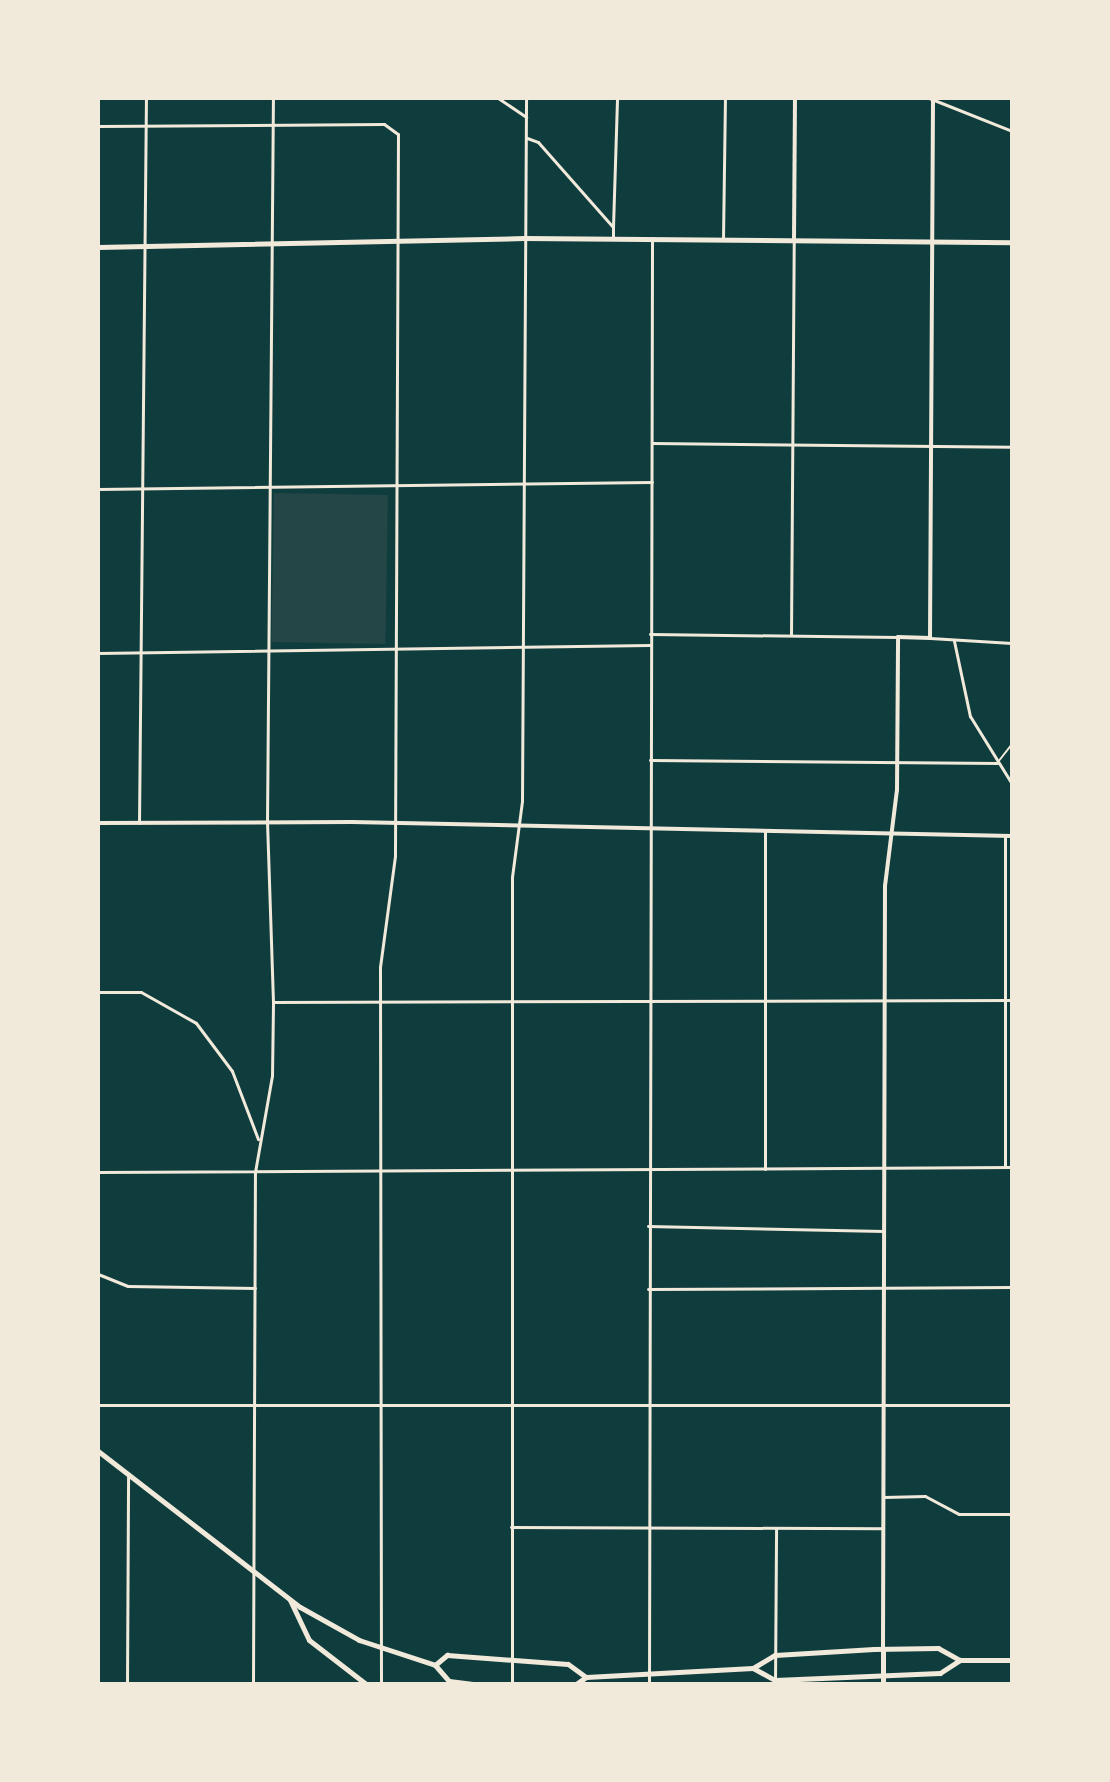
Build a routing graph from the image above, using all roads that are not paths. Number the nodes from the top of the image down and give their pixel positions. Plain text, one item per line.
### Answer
1 (146, 98) edge
2 (273, 98) edge
3 (498, 98) edge
4 (526, 98) edge
5 (617, 98) edge
6 (725, 98) edge
7 (795, 98) edge
8 (932, 99) edge
9 (526, 117) junction
10 (273, 123) junction
11 (98, 126) edge
12 (146, 126) junction
13 (1012, 131) edge
14 (526, 138) junction
15 (613, 227) junction
16 (524, 238) junction
17 (613, 238) junction
18 (652, 238) junction
19 (723, 239) junction
20 (794, 239) junction
21 (931, 241) junction
22 (395, 242) junction
23 (1012, 242) edge
24 (270, 244) junction
25 (143, 246) junction
26 (98, 247) edge
27 (651, 443) junction
28 (792, 447) junction
29 (1012, 447) edge
30 (930, 449) junction
31 (523, 482) junction
32 (652, 482) junction
33 (396, 484) junction
34 (268, 486) junction
35 (141, 488) junction
36 (98, 489) edge
37 (650, 634) junction
38 (791, 635) junction
39 (898, 637) junction
40 (930, 638) junction
41 (954, 641) junction
42 (1012, 643) edge
43 (650, 645) junction
44 (523, 647) junction
45 (395, 648) junction
46 (267, 650) junction
47 (142, 652) junction
48 (98, 653) edge
49 (1012, 744) edge
50 (650, 760) junction
51 (898, 763) junction
52 (998, 763) junction
53 (1012, 784) edge
54 (98, 823) edge
55 (139, 823) junction
56 (267, 823) junction
57 (394, 825) junction
58 (519, 826) junction
59 (648, 828) junction
60 (765, 832) junction
61 (892, 833) junction
62 (1005, 836) junction
63 (1012, 836) edge
64 (98, 992) edge
65 (380, 999) junction
66 (513, 999) junction
67 (766, 1000) junction
68 (884, 1000) junction
69 (1004, 1000) junction
70 (1012, 1000) edge
71 (648, 1001) junction
72 (273, 1002) junction
73 (258, 1139) junction
74 (885, 1167) junction
75 (1005, 1167) junction
76 (1012, 1167) edge
77 (512, 1169) junction
78 (646, 1169) junction
79 (765, 1169) junction
80 (380, 1171) junction
81 (98, 1172) edge
82 (255, 1172) junction
83 (647, 1226) junction
84 (884, 1231) junction
85 (98, 1274) edge
86 (1012, 1287) edge
87 (255, 1288) junction
88 (883, 1288) junction
89 (646, 1289) junction
90 (98, 1405) edge
91 (381, 1405) junction
92 (512, 1405) junction
93 (1012, 1405) edge
94 (254, 1406) junction
95 (647, 1407) junction
96 (882, 1407) junction
97 (98, 1451) edge
98 (128, 1474) junction
99 (884, 1497) junction
100 (1012, 1514) edge
101 (511, 1527) junction
102 (648, 1527) junction
103 (776, 1528) junction
104 (883, 1528) junction
105 (255, 1574) junction
106 (289, 1599) junction
107 (381, 1649) junction
108 (883, 1649) junction
109 (775, 1655) junction
110 (960, 1660) junction
111 (1012, 1660) edge
112 (512, 1662) junction
113 (435, 1665) junction
114 (753, 1668) junction
115 (649, 1674) junction
116 (884, 1674) junction
117 (586, 1677) junction
118 (775, 1682) edge
119 (127, 1684) edge
120 (253, 1684) edge
121 (366, 1684) edge
122 (381, 1684) edge
123 (475, 1684) edge
124 (512, 1684) edge
125 (576, 1684) edge
126 (649, 1684) edge
127 (883, 1684) edge

1 - 12 street
2 - 10 street
3 - 9 street
4 - 9 street
5 - 15 street
6 - 19 street
7 - 20 street
8 - 13 street
8 - 21 street
9 - 14 street
10 - 12 street
10 - 22 street
10 - 24 street
11 - 12 street
12 - 25 street
14 - 15 street
14 - 16 street
15 - 17 street
16 - 17 main road
16 - 22 main road
16 - 31 street
17 - 18 main road
18 - 19 main road
18 - 27 street
19 - 20 main road
20 - 21 main road
20 - 28 street
21 - 23 main road
21 - 30 street
22 - 24 main road
22 - 33 street
24 - 25 main road
24 - 34 street
25 - 26 main road
25 - 35 street
27 - 28 street
27 - 32 street
28 - 30 street
28 - 38 street
29 - 30 street
30 - 40 street
31 - 32 street
31 - 33 street
31 - 44 street
32 - 37 street
33 - 34 street
33 - 45 street
34 - 35 street
34 - 46 street
35 - 36 street
35 - 47 street
37 - 38 street
37 - 43 street
38 - 39 street
39 - 40 street
39 - 51 street
40 - 41 street
41 - 42 street
41 - 52 street
43 - 44 street
43 - 50 street
44 - 45 street
44 - 58 street
45 - 46 street
45 - 57 street
46 - 47 street
46 - 56 street
47 - 48 street
47 - 55 street
49 - 52 lane
50 - 51 street
50 - 59 street
51 - 52 street
51 - 61 street
52 - 53 street
54 - 55 street
55 - 56 street
56 - 57 street
56 - 72 street
57 - 58 street
57 - 65 street
58 - 59 street
58 - 66 street
59 - 60 street
59 - 71 street
60 - 61 street
60 - 67 street
61 - 62 street
61 - 68 street
62 - 63 street
62 - 69 street
64 - 73 street
65 - 66 street
65 - 72 street
65 - 80 street
66 - 71 street
66 - 77 street
67 - 68 street
67 - 71 street
67 - 79 street
68 - 69 street
68 - 74 street
69 - 70 street
69 - 75 street
71 - 78 street
72 - 73 street
73 - 82 street
74 - 75 street
74 - 79 street
74 - 84 street
75 - 76 street
77 - 78 street
77 - 80 street
77 - 92 street
78 - 79 street
78 - 83 street
80 - 82 street
80 - 91 street
81 - 82 street
82 - 87 street
83 - 84 street
83 - 89 street
84 - 88 street
85 - 87 street
86 - 88 street
87 - 94 street
88 - 89 street
88 - 96 street
89 - 95 street
90 - 94 street
91 - 92 street
91 - 94 street
91 - 107 street
92 - 95 street
92 - 101 street
93 - 96 street
94 - 105 street
95 - 96 street
95 - 102 street
96 - 99 street
97 - 98 main road
98 - 105 main road
98 - 119 street
99 - 100 street
99 - 104 street
101 - 102 street
101 - 112 street
102 - 103 street
102 - 115 street
103 - 104 street
103 - 109 street
104 - 108 street
105 - 106 main road
105 - 120 street
106 - 107 main road
106 - 121 main road
107 - 113 main road
107 - 122 street
108 - 109 main road
108 - 110 main road
108 - 116 main road
109 - 114 main road
109 - 118 street
110 - 111 main road
110 - 116 main road
112 - 113 main road
112 - 117 main road
112 - 124 street
113 - 123 main road
114 - 115 main road
114 - 118 main road
115 - 117 main road
115 - 126 street
116 - 118 main road
116 - 127 main road
117 - 125 main road

